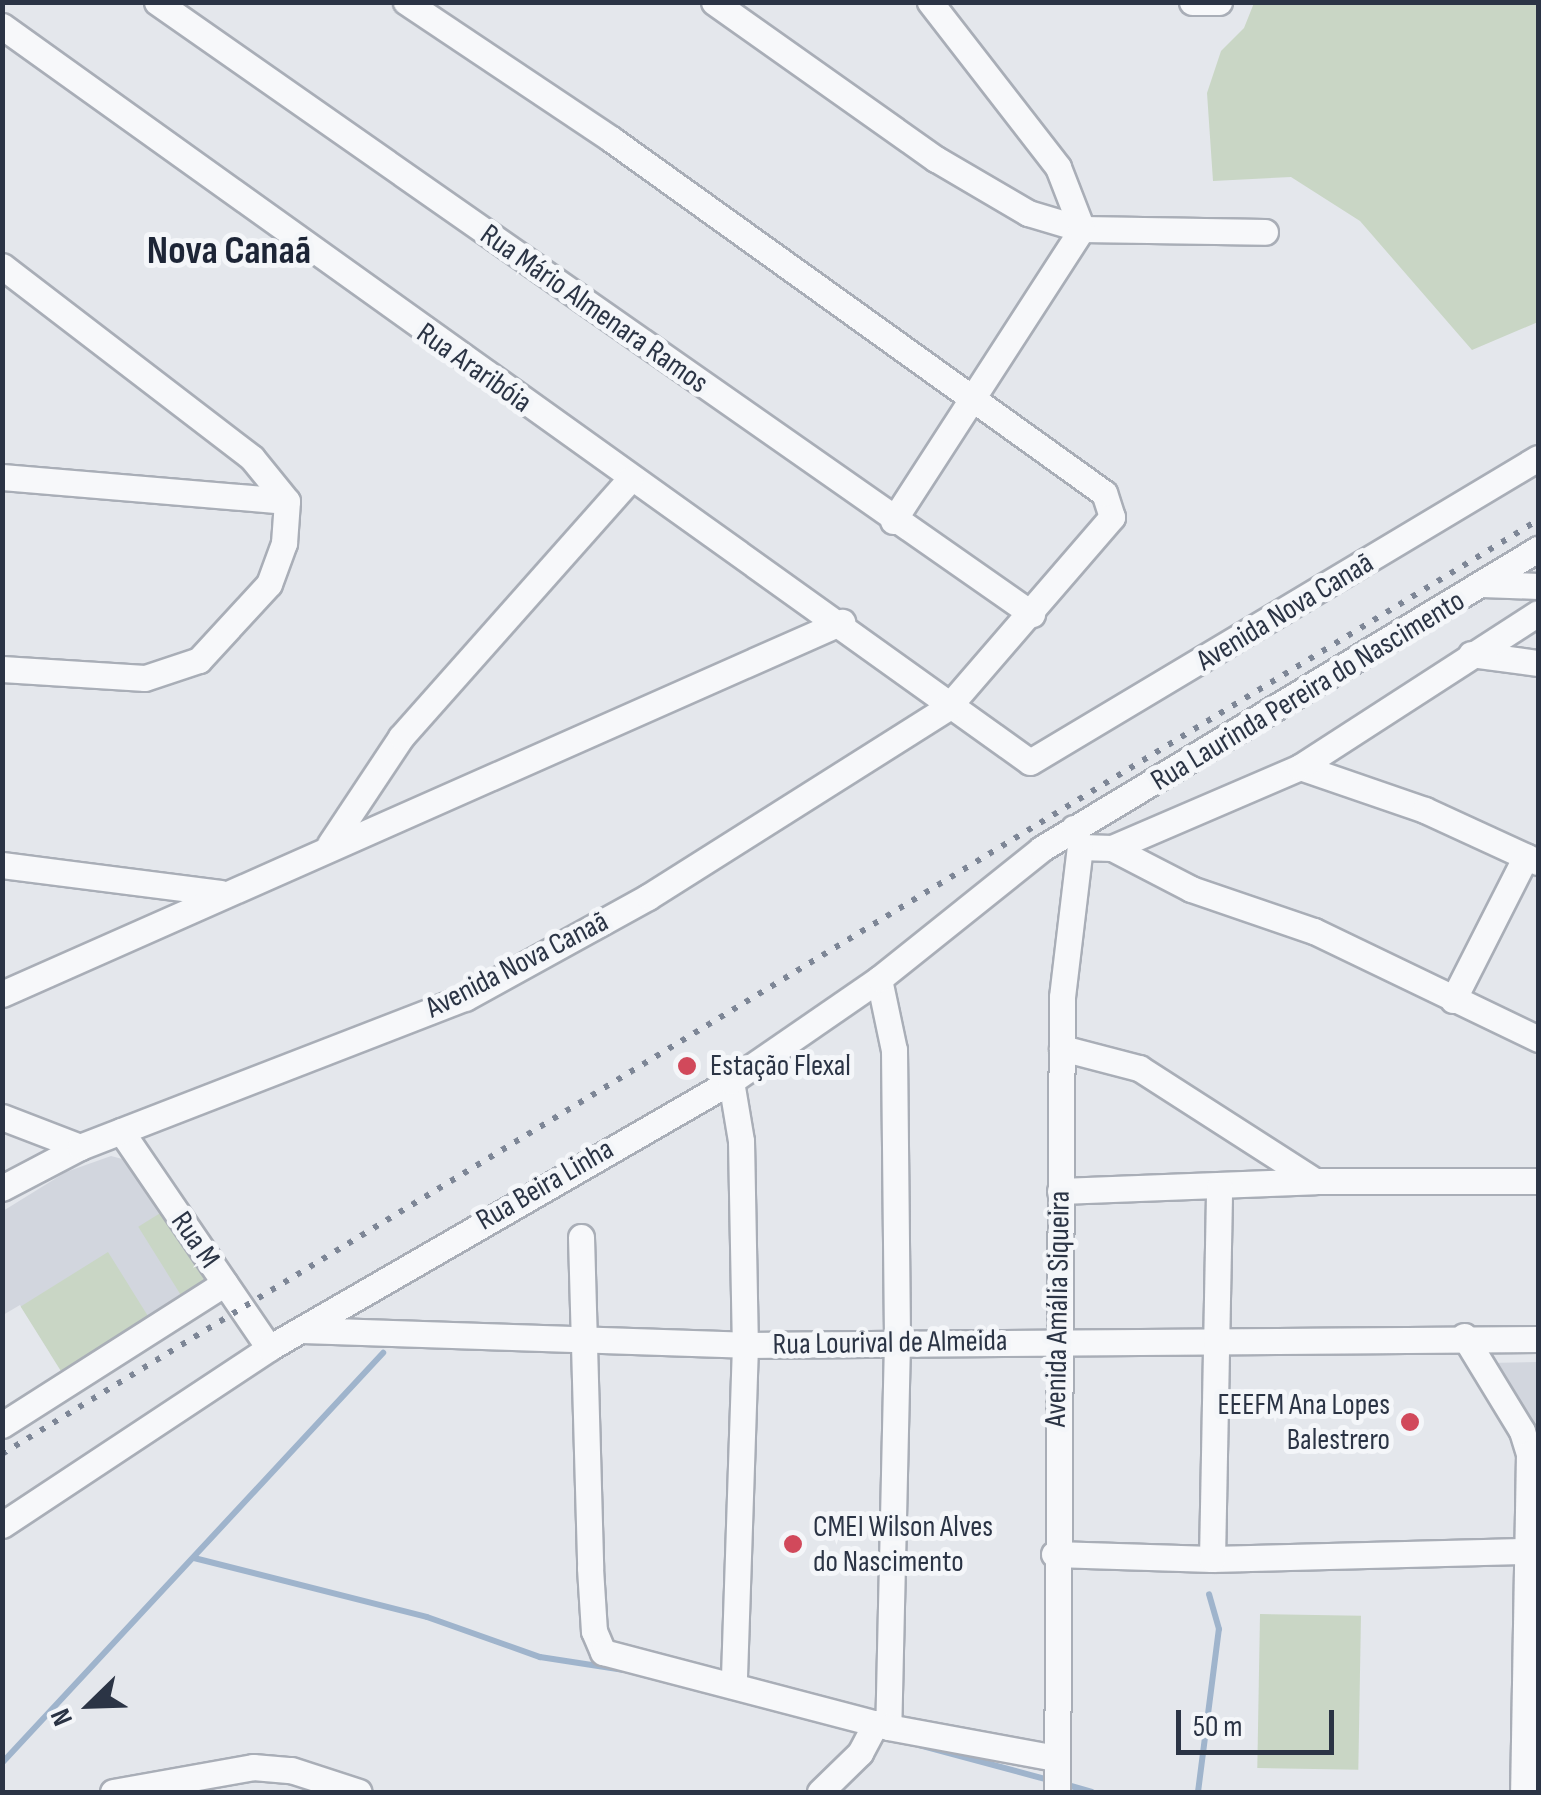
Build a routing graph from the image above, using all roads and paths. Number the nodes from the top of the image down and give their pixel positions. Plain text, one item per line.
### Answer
1 (157, 2) edge
2 (406, 2) edge
3 (714, 2) edge
4 (930, 2) edge
5 (2, 26) edge
6 (14, 50) edge
7 (1082, 229) junction
8 (1265, 232) dead end
9 (2, 266) edge
10 (2, 284) edge
11 (30, 286) junction
12 (972, 398) junction
13 (1538, 458) edge
14 (2, 477) edge
15 (630, 479) junction
16 (286, 502) junction
17 (893, 521) junction
18 (1538, 549) edge
19 (1482, 584) junction
20 (1538, 586) edge
21 (1538, 613) edge
22 (1032, 614) junction
23 (842, 622) junction
24 (1470, 654) junction
25 (1538, 664) edge
26 (2, 669) edge
27 (948, 707) junction
28 (1030, 762) joint
29 (1300, 767) junction
30 (1077, 837) junction
31 (330, 844) junction
32 (1112, 848) junction
33 (1532, 859) edge
34 (2, 865) edge
35 (220, 893) junction
36 (879, 979) junction
37 (2, 994) edge
38 (1453, 1000) junction
39 (1538, 1040) edge
40 (1062, 1048) junction
41 (730, 1082) junction
42 (2, 1117) edge
43 (121, 1131) junction
44 (80, 1148) junction
45 (1315, 1180) junction
46 (1538, 1181) edge
47 (1219, 1186) junction
48 (2, 1188) edge
49 (1060, 1191) junction
50 (581, 1238) dead end
51 (225, 1283) junction
52 (302, 1330) junction
53 (1464, 1336) junction
54 (1219, 1338) junction
55 (586, 1339) junction
56 (1538, 1339) edge
57 (1057, 1341) junction
58 (896, 1342) junction
59 (745, 1344) junction
60 (269, 1348) junction
61 (2, 1425) edge
62 (2, 1525) edge
63 (1522, 1551) junction
64 (1054, 1554) junction
65 (1212, 1558) junction
66 (734, 1684) junction
67 (882, 1725) junction
68 (1056, 1762) junction
69 (113, 1792) edge
70 (359, 1792) edge
71 (820, 1792) edge
72 (1057, 1792) edge
73 (1522, 1792) edge

1 - 17 street, Rua Mário Almenara Ramos
2 - 12 street
3 - 7 street
4 - 7 street
5 - 6 street, Rua Araribóia
6 - 15 street, Rua Araribóia
7 - 8 street
7 - 12 street
9 - 11 street
10 - 11 street
11 - 16 street
12 - 17 street
12 - 22 street, Avenida Nova Canaã
13 - 28 street, Avenida Nova Canaã
14 - 16 street
15 - 23 street, Rua Araribóia
15 - 31 street
16 - 26 street
17 - 22 street, Rua Mário Almenara Ramos
18 - 19 street, Rua Laurinda Pereira do Nascimento
19 - 20 street
19 - 30 street, Rua Laurinda Pereira do Nascimento
21 - 24 street
22 - 27 street, Avenida Nova Canaã
23 - 27 street, Rua Araribóia
23 - 31 street
24 - 25 street
24 - 29 street
27 - 28 street, Rua Araribóia
27 - 43 street, Avenida Nova Canaã
29 - 32 street
29 - 33 street
30 - 32 street
30 - 36 street, Rua Beira Linha
30 - 40 street, Avenida Amália Siqueira
31 - 35 street
32 - 38 street
33 - 38 street
34 - 35 street
35 - 37 street
36 - 41 street, Rua Beira Linha
36 - 58 street
38 - 39 street
40 - 45 street
40 - 49 street, Avenida Amália Siqueira
41 - 52 street, Rua Beira Linha
41 - 59 street
42 - 44 street
43 - 44 street, Avenida Nova Canaã
43 - 51 street, Rua M
44 - 48 street, Avenida Nova Canaã
45 - 46 street
45 - 47 street
47 - 49 street
47 - 54 street
49 - 57 street, Avenida Amália Siqueira
50 - 55 street
51 - 60 street, Rua M
51 - 61 street
52 - 55 street, Rua Lourival de Almeida
52 - 60 street, Rua Beira Linha
53 - 54 street, Rua Lourival de Almeida
53 - 56 street, Rua Lourival de Almeida
53 - 63 street
54 - 57 street, Rua Lourival de Almeida
54 - 65 street
55 - 59 street, Rua Lourival de Almeida
55 - 66 street
57 - 58 street, Rua Lourival de Almeida
57 - 64 street, Avenida Amália Siqueira
58 - 59 street, Rua Lourival de Almeida
58 - 67 street
59 - 66 street
60 - 62 street, Rua Beira Linha
63 - 65 street
63 - 73 street
64 - 65 street
64 - 68 street, Avenida Amália Siqueira
66 - 67 street
67 - 68 street
67 - 71 street
68 - 72 street, Avenida Amália Siqueira
69 - 70 street

